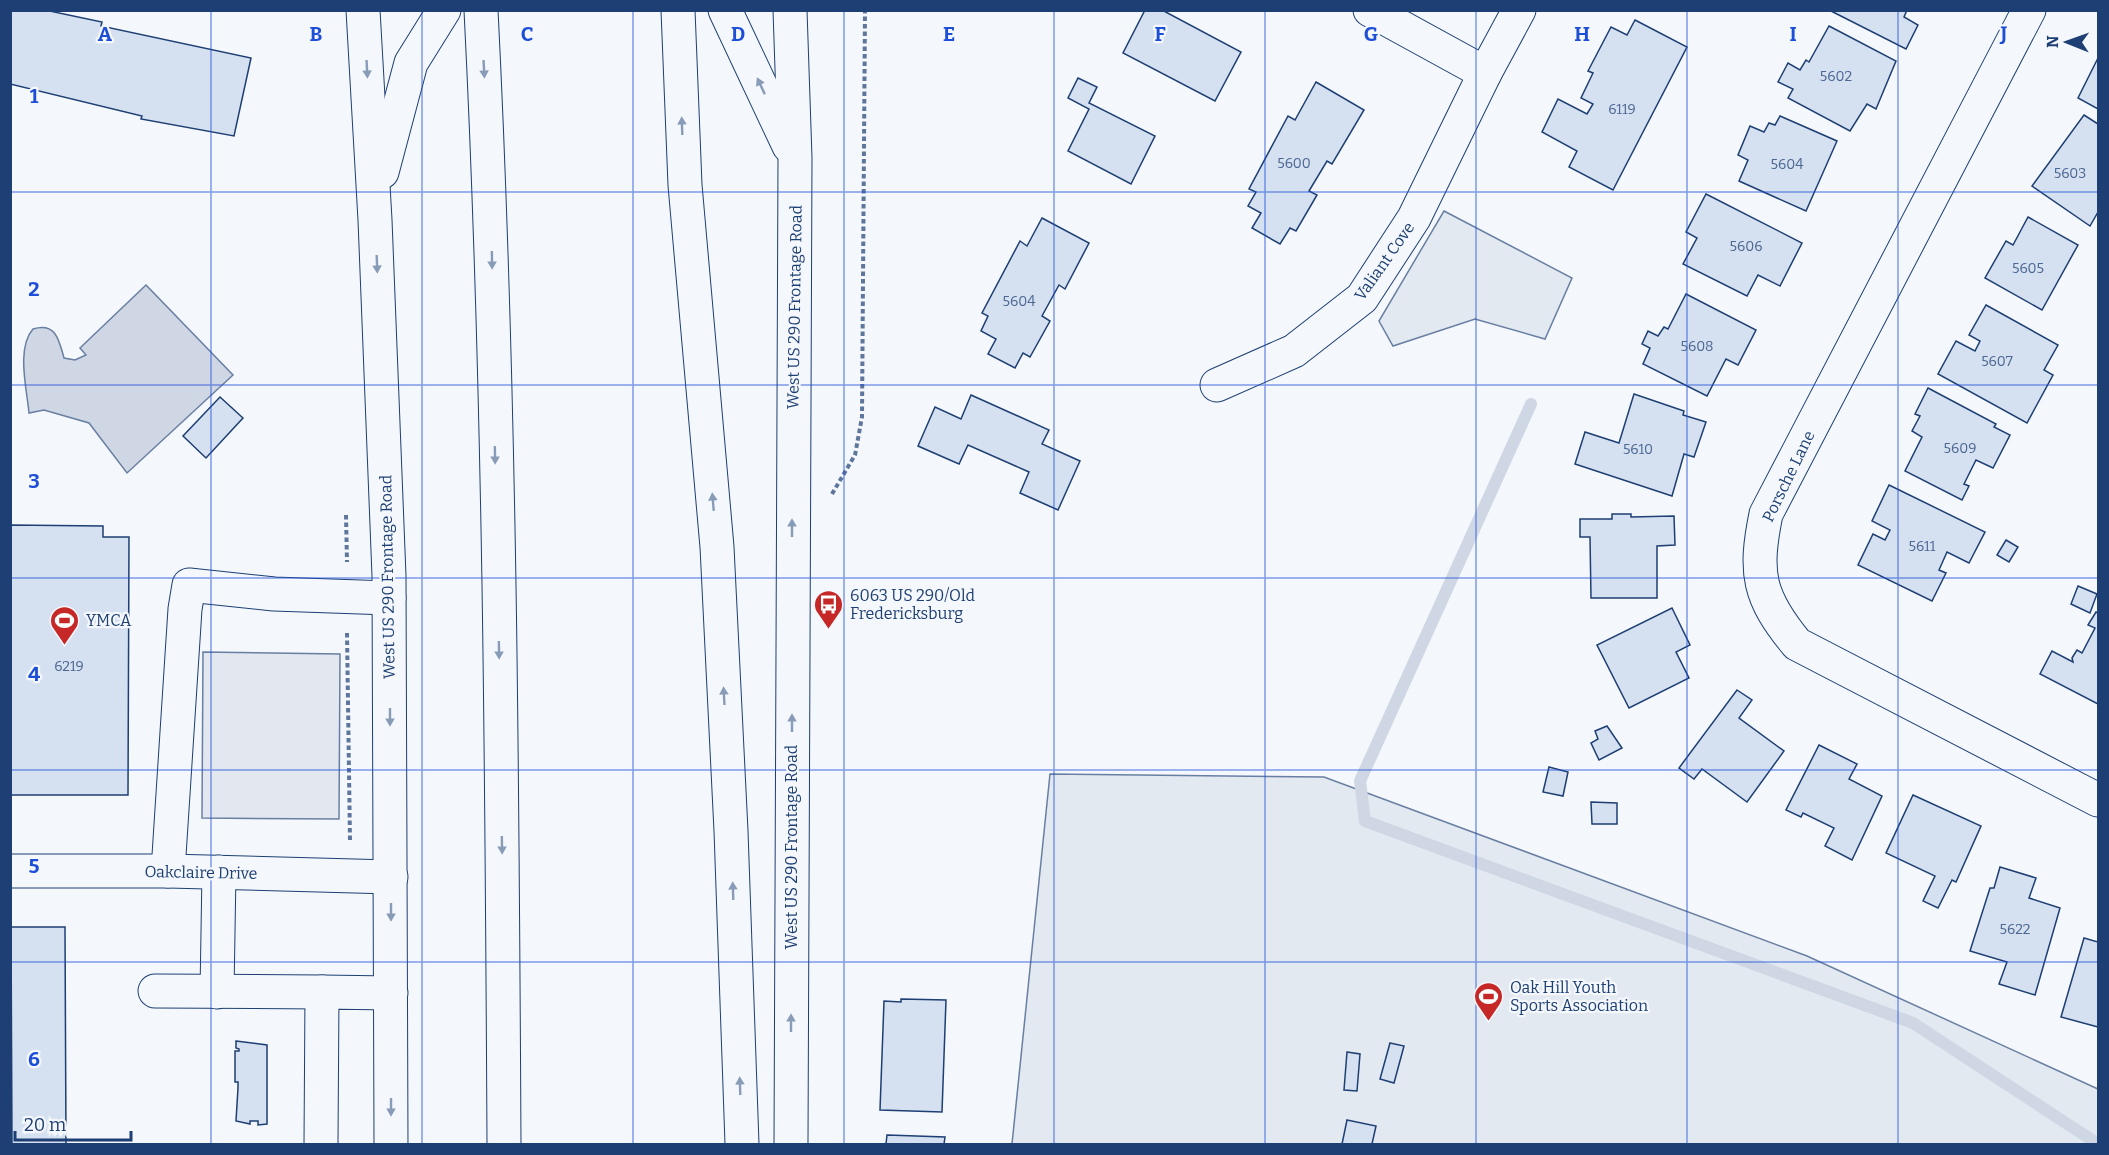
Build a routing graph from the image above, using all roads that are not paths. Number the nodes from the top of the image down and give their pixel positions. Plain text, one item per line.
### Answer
1 (363, 10) edge
2 (444, 10) edge
3 (481, 10) edge
4 (678, 10) edge
5 (725, 10) edge
6 (790, 10) edge
7 (1370, 10) edge
8 (1519, 10) edge
9 (2029, 10) edge
10 (1485, 73) junction
11 (795, 158) junction
12 (374, 200) junction
13 (1217, 385) dead end
14 (389, 598) junction
15 (2098, 800) edge
16 (10, 871) edge
17 (168, 871) junction
18 (219, 872) junction
19 (391, 877) junction
20 (155, 991) dead end
21 (217, 992) junction
22 (322, 992) junction
23 (391, 993) junction
24 (504, 1064) junction
25 (321, 1144) edge
26 (391, 1144) edge
27 (489, 1144) edge
28 (504, 1144) edge
29 (742, 1144) edge
30 (790, 1144) edge

1 -> 12 main road, West US 290 Frontage Road
2 - 12 main road
3 -> 24 main road
29 -> 4 main road
11 -> 5 main road
6 - 11 main road, West US 290 Frontage Road
7 - 10 main road
8 - 10 main road, Valiant Cove
9 - 15 main road, Porsche Lane
10 - 13 main road, Valiant Cove
30 -> 11 main road, West US 290 Frontage Road
12 -> 14 main road, West US 290 Frontage Road
14 - 17 main road
14 -> 19 main road, West US 290 Frontage Road
16 - 17 main road, Oakclaire Drive
17 - 18 main road, Oakclaire Drive
18 - 19 main road, Oakclaire Drive
18 - 21 main road
19 -> 23 main road, West US 290 Frontage Road
20 - 21 main road
21 - 22 main road
22 - 23 main road
22 - 25 main road
23 -> 26 main road, West US 290 Frontage Road
24 - 27 main road
24 - 28 main road

